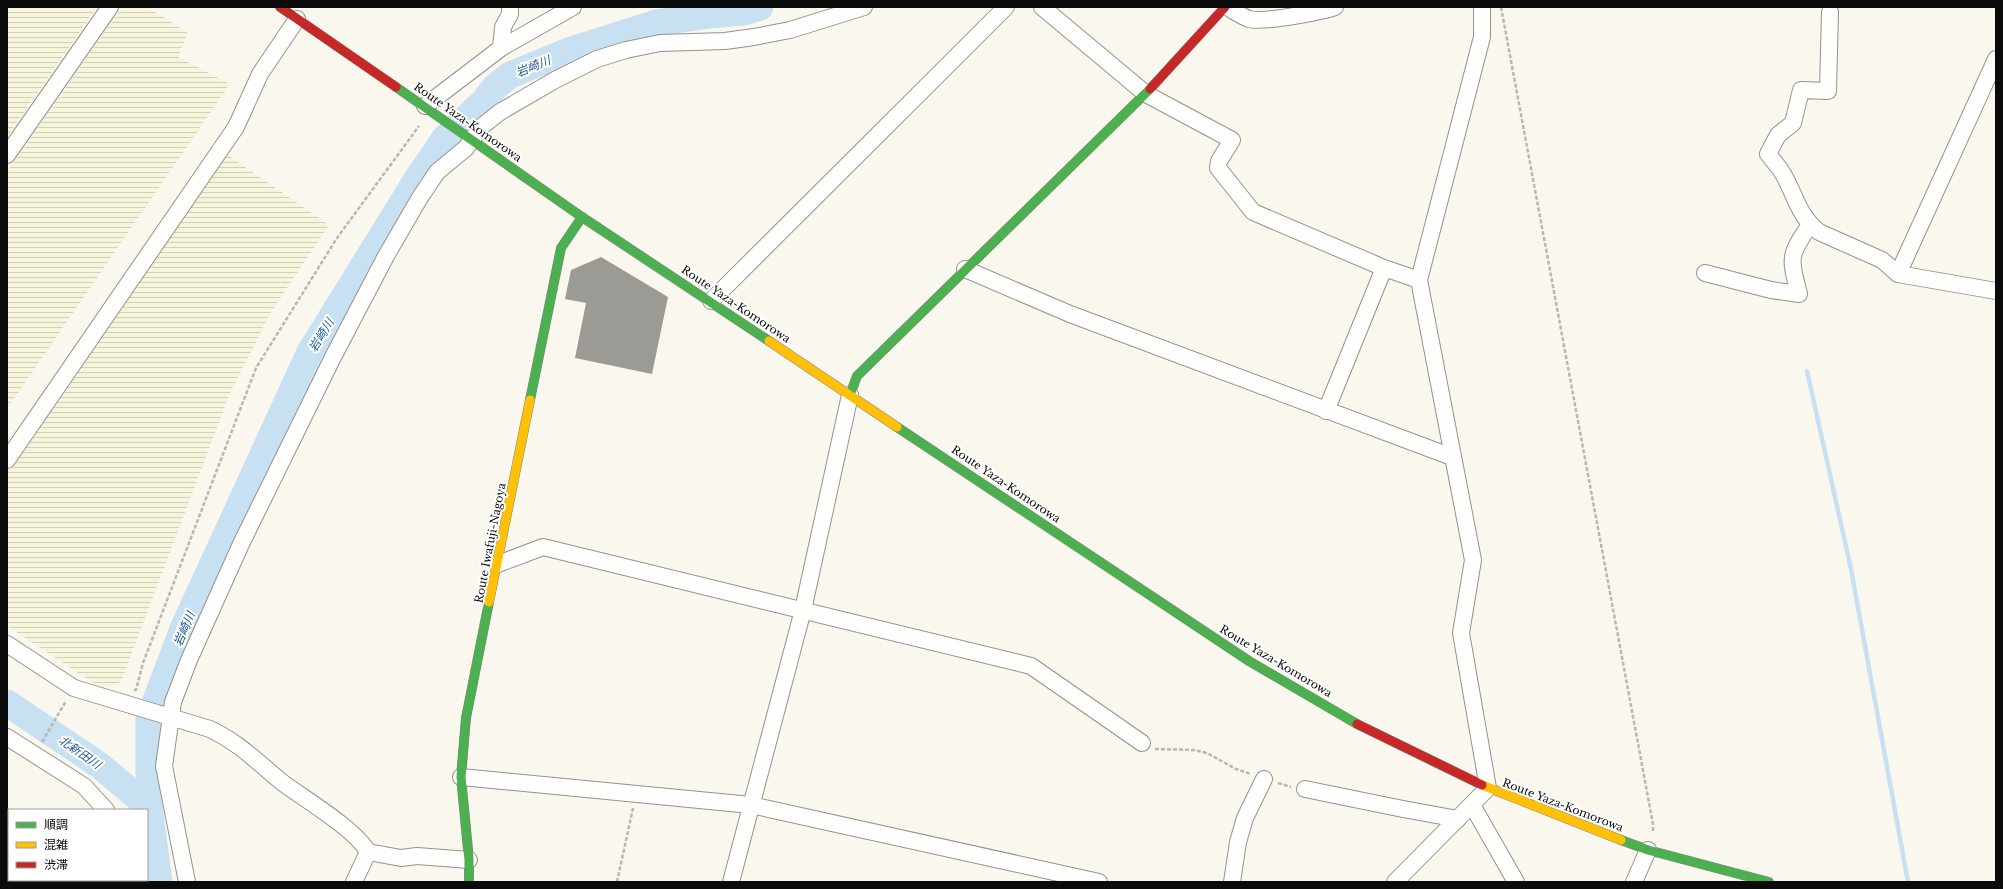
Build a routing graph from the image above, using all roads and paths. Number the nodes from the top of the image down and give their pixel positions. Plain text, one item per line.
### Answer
1 (110, 7) edge
2 (280, 7) edge
3 (510, 7) edge
4 (573, 7) edge
5 (864, 7) edge
6 (1006, 7) edge
7 (1042, 7) edge
8 (1226, 7) edge
9 (1335, 7) edge
10 (1482, 7) edge
11 (1501, 7) edge
12 (1830, 12) dead end
13 (297, 19) junction
14 (501, 48) junction
15 (1996, 59) edge
16 (1991, 86) edge
17 (1146, 94) junction
18 (431, 110) junction
19 (470, 138) junction
20 (7, 156) edge
21 (582, 217) junction
22 (1810, 225) junction
23 (1384, 268) junction
24 (965, 269) junction
25 (1705, 273) dead end
26 (1898, 274) junction
27 (1419, 280) junction
28 (1996, 291) edge
29 (711, 301) junction
30 (850, 395) junction
31 (1326, 411) junction
32 (1452, 457) junction
33 (7, 460) edge
34 (498, 564) junction
35 (803, 610) junction
36 (7, 644) edge
37 (74, 688) junction
38 (120, 702) junction
39 (167, 717) junction
40 (7, 737) edge
41 (1142, 743) joint
42 (35, 754) junction
43 (462, 777) junction
44 (1264, 779) junction
45 (1488, 788) junction
46 (1304, 789) joint
47 (636, 795) junction
48 (751, 805) junction
49 (1472, 805) junction
50 (105, 809) edge
51 (1458, 819) junction
52 (1648, 850) junction
53 (368, 852) junction
54 (469, 860) junction
55 (187, 882) edge
56 (354, 882) edge
57 (469, 882) edge
58 (617, 882) edge
59 (731, 882) edge
60 (1099, 882) edge
61 (1232, 882) edge
62 (1395, 882) edge
63 (1516, 882) edge
64 (1634, 882) edge
65 (1769, 882) edge

1 - 20 street
2 - 13 main road, Route Yaza-Komorowa
3 - 14 street
4 - 14 street
5 - 19 street
6 - 29 street
7 - 17 street
8 - 9 street
8 - 17 main road
10 - 27 street
11 - 52 path
12 - 22 street
13 - 18 main road, Route Yaza-Komorowa
13 - 33 street
14 - 18 street
15 - 16 street
16 - 26 street
17 - 23 street
17 - 24 main road
18 - 19 main road, Route Yaza-Komorowa
18 - 38 path
19 - 21 main road, Route Yaza-Komorowa
19 - 39 street
21 - 29 main road, Route Yaza-Komorowa
21 - 34 main road, Route Iwafuji-Nagoya
22 - 25 street
22 - 26 street
23 - 27 street
23 - 31 street
24 - 30 main road
24 - 31 street
26 - 28 street
27 - 32 street
29 - 30 main road, Route Yaza-Komorowa
30 - 35 street
30 - 45 main road, Route Yaza-Komorowa
31 - 32 street
32 - 45 street
34 - 35 street
34 - 43 main road, Route Iwafuji-Nagoya
35 - 41 street
35 - 48 street
36 - 37 street
37 - 38 street
37 - 42 path
38 - 39 street
39 - 53 street
39 - 55 street
40 - 42 street
41 - 44 path
42 - 50 street
43 - 47 street
43 - 54 main road, Route Iwafuji-Nagoya
44 - 46 path
44 - 61 street
45 - 49 street
45 - 52 main road, Route Yaza-Komorowa
46 - 51 street
47 - 48 street
47 - 58 path
48 - 59 street
48 - 60 street
49 - 51 street
49 - 63 street
51 - 62 street
52 - 64 street
52 - 65 main road, Route Yaza-Komorowa
53 - 54 street
53 - 56 street
54 - 57 main road, Route Iwafuji-Nagoya

